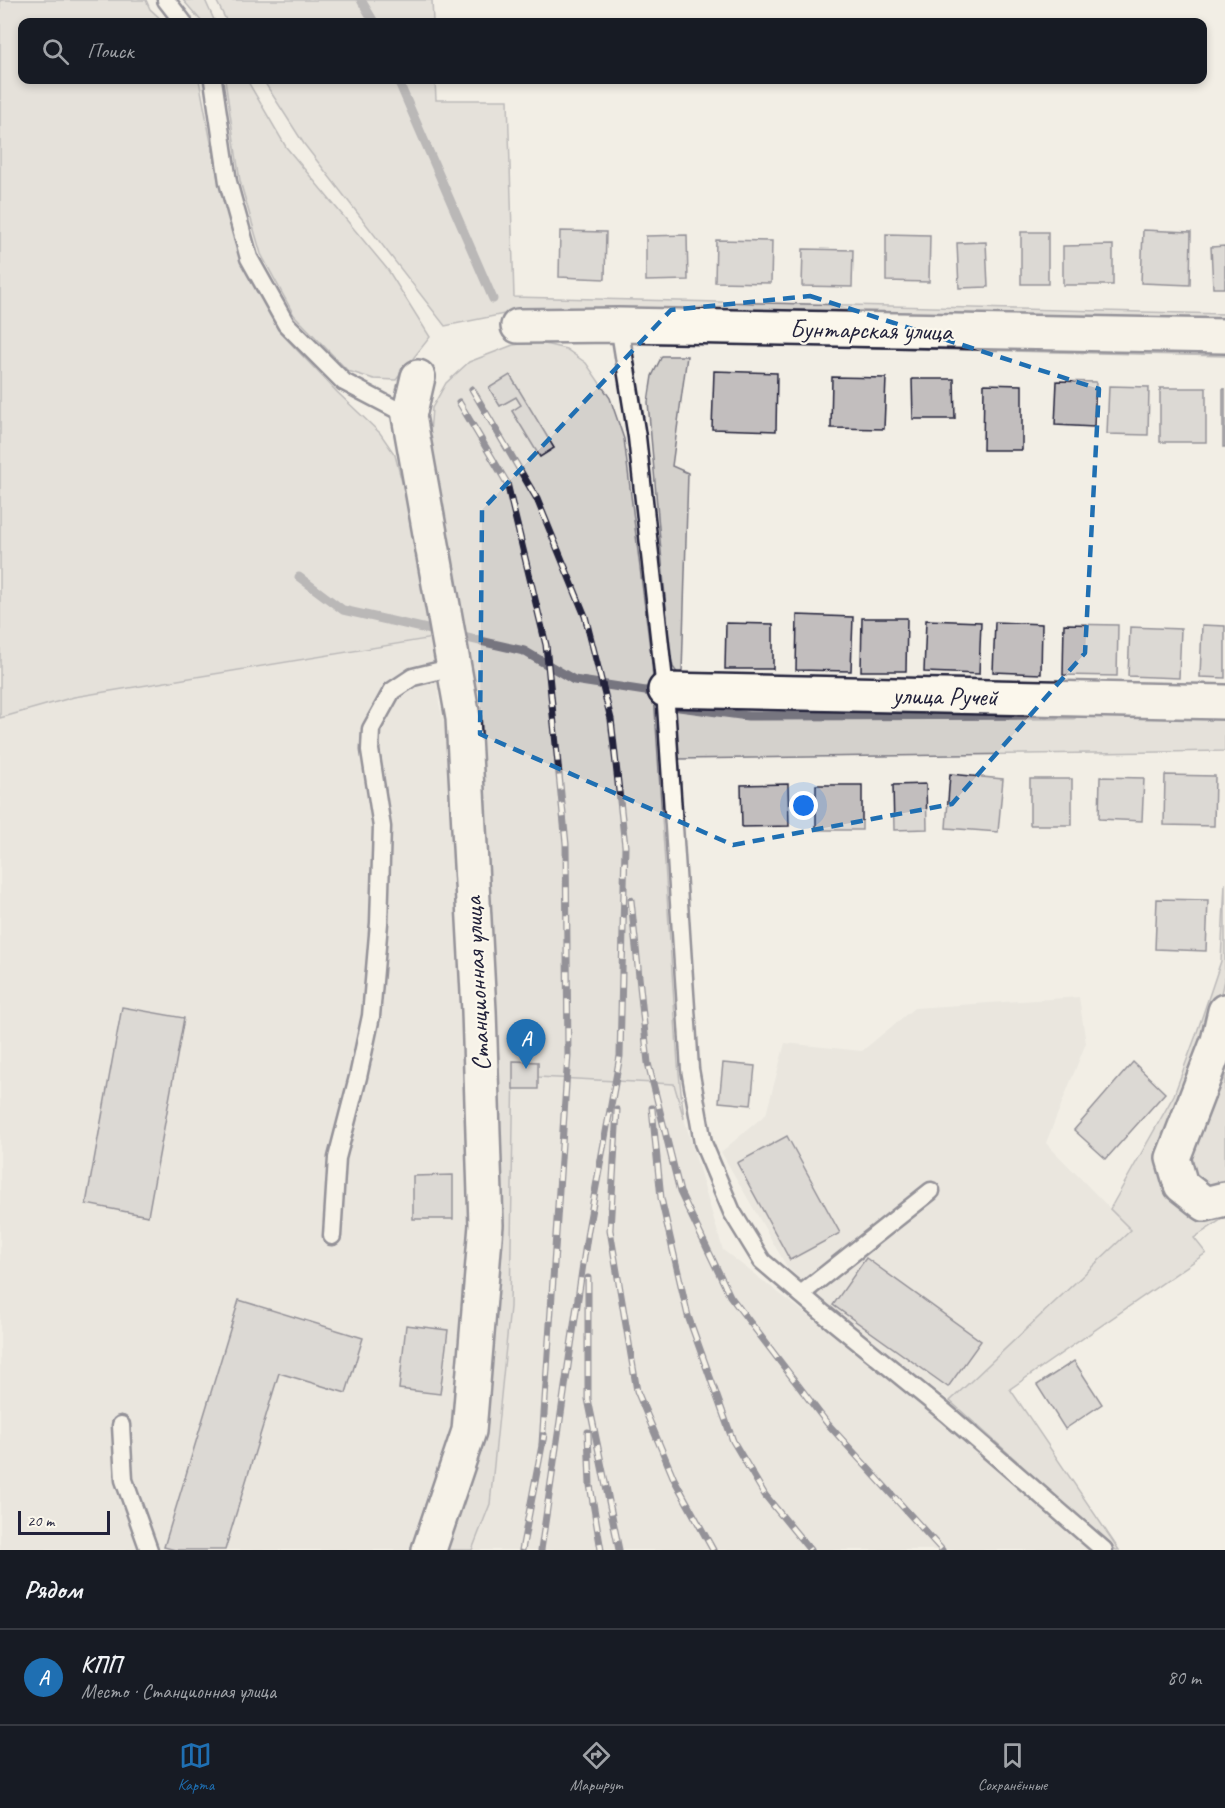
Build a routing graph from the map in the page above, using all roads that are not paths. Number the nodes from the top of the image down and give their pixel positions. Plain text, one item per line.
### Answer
1 (166, 0) edge
2 (180, 18) edge
3 (214, 84) edge
4 (619, 325) junction
5 (518, 326) dead end
6 (1225, 336) edge
7 (418, 377) dead end
8 (409, 416) junction
9 (454, 667) junction
10 (665, 690) junction
11 (1225, 702) edge
12 (1225, 1011) edge
13 (931, 1191) dead end
14 (1225, 1199) edge
15 (332, 1236) dead end
16 (801, 1294) junction
17 (122, 1425) dead end
18 (149, 1550) edge
19 (429, 1550) edge
20 (1104, 1550) edge

1 - 2 lane
3 - 8 lane
4 - 5 street, Бунтарская улица
4 - 6 street, Бунтарская улица
4 - 10 lane
7 - 8 street
8 - 9 street, Станционная улица
9 - 15 lane
9 - 19 street, Станционная улица
10 - 11 street, улица Ручей
10 - 16 lane
12 - 14 street
13 - 16 lane
16 - 20 lane
17 - 18 lane

